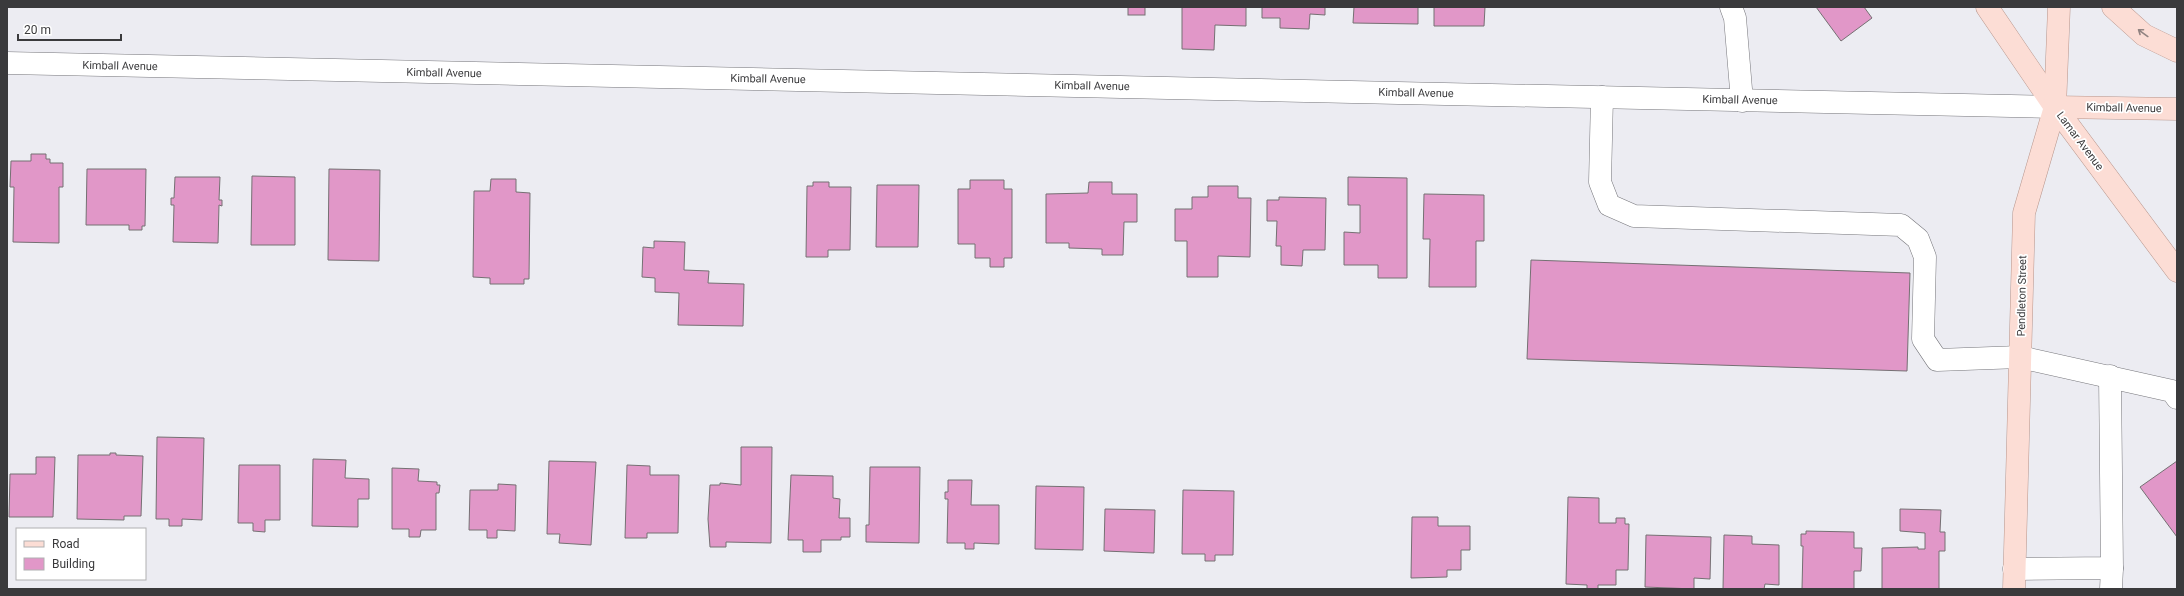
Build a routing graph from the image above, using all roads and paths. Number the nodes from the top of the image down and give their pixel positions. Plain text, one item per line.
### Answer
1 (1732, 7) edge
2 (1987, 7) edge
3 (2059, 7) edge
4 (2113, 7) edge
5 (2177, 51) edge
6 (7, 63) edge
7 (1602, 97) junction
8 (1742, 101) junction
9 (2055, 107) junction
10 (2177, 109) edge
11 (2177, 271) edge
12 (2020, 357) junction
13 (2110, 376) junction
14 (2175, 391) edge
15 (2111, 578) edge
16 (2014, 579) edge

1 - 8 street
2 - 9 main road, Lamar Avenue
3 - 9 main road, Pendleton Street
5 -> 4 main road
6 - 7 street, Kimball Avenue
7 - 8 street, Kimball Avenue
7 - 12 street
8 - 9 street, Kimball Avenue
9 - 10 main road, Kimball Avenue
9 - 11 main road, Lamar Avenue
9 - 12 main road, Pendleton Street
12 - 13 street
12 - 16 main road, Pendleton Street
13 - 14 street
13 - 15 street
15 - 16 street

